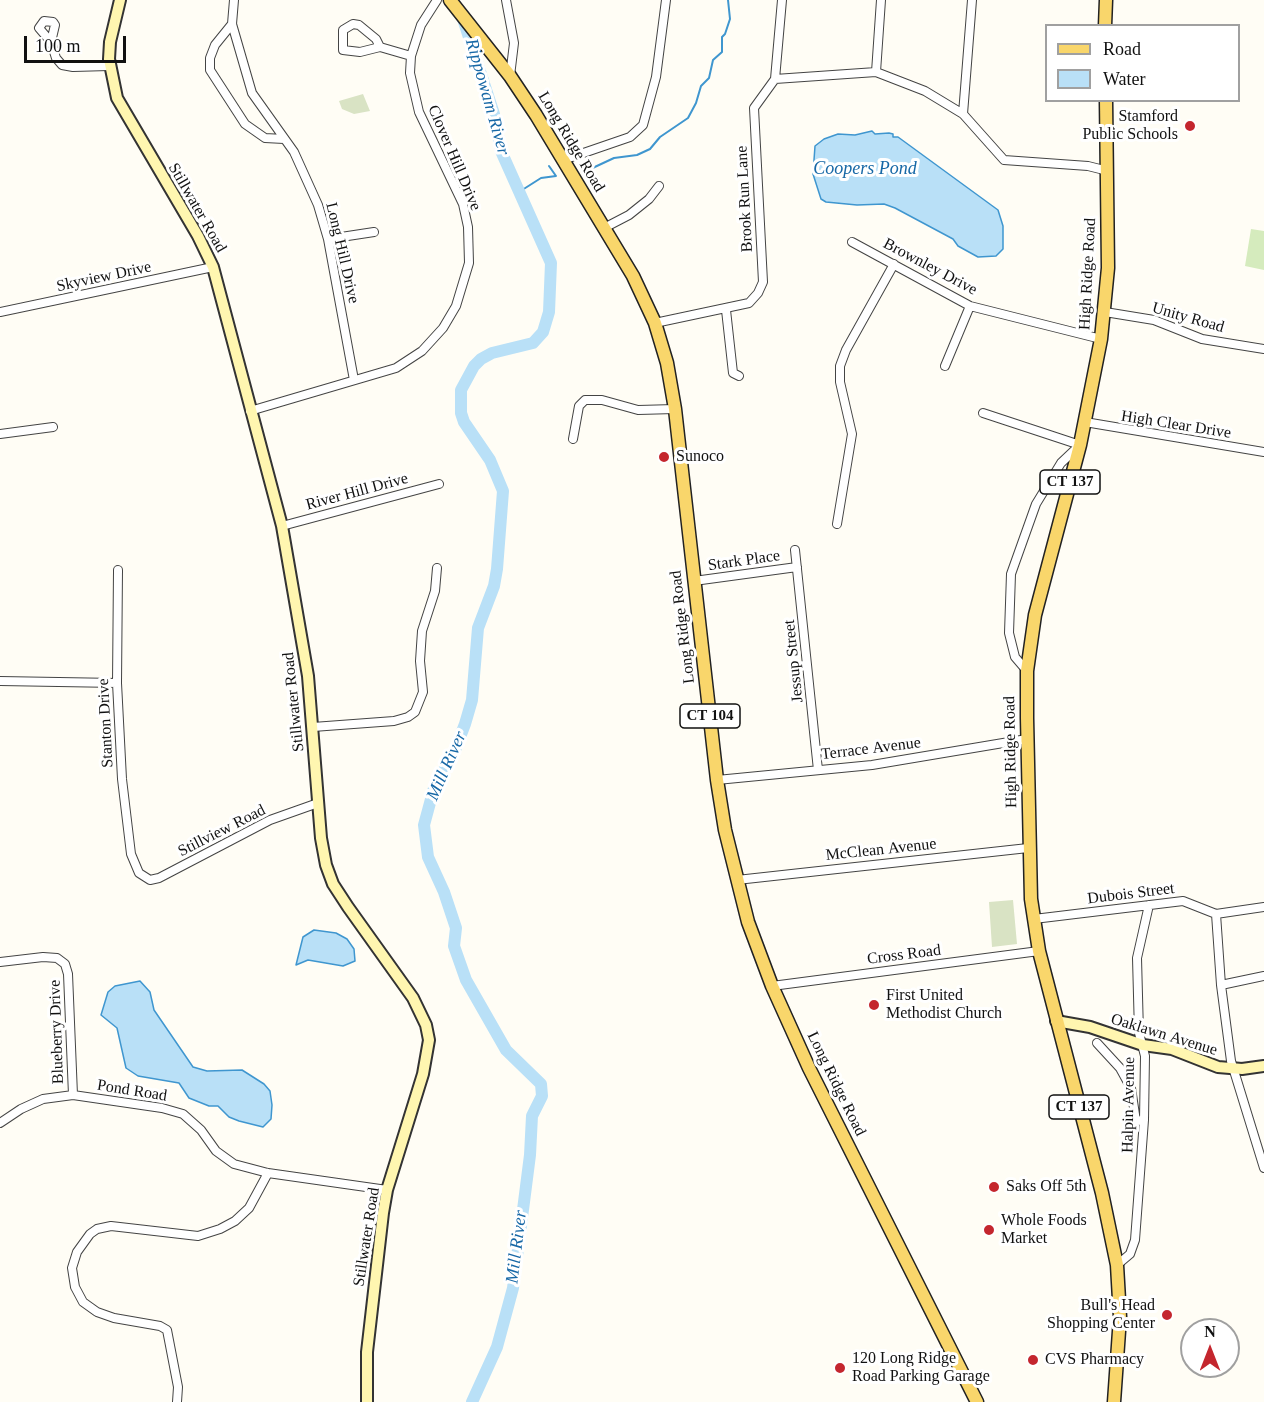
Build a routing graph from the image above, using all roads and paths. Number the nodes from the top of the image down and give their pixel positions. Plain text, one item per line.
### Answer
1 (120, 0) edge
2 (234, 0) edge
3 (437, 0) edge
4 (506, 0) edge
5 (666, 0) edge
6 (782, 0) edge
7 (881, 0) edge
8 (972, 0) edge
9 (1106, 0) edge
10 (451, 1) edge
11 (232, 24) junction
12 (1106, 24) edge
13 (51, 42) dead end
14 (380, 47) junction
15 (411, 56) junction
16 (110, 66) junction
17 (876, 72) junction
18 (510, 76) junction
19 (776, 79) junction
20 (1106, 102) edge
21 (963, 114) junction
22 (284, 140) junction
23 (563, 160) junction
24 (1108, 171) junction
25 (659, 186) dead end
26 (604, 228) junction
27 (374, 232) dead end
28 (328, 239) junction
29 (852, 242) dead end
30 (894, 264) junction
31 (213, 267) junction
32 (970, 306) junction
33 (726, 310) junction
34 (0, 312) edge
35 (1104, 312) junction
36 (655, 323) junction
37 (1101, 339) junction
38 (1264, 349) edge
39 (945, 366) dead end
40 (739, 376) dead end
41 (354, 380) junction
42 (675, 409) junction
43 (250, 411) junction
44 (983, 413) dead end
45 (1085, 422) junction
46 (53, 427) dead end
47 (0, 434) edge
48 (573, 439) dead end
49 (1080, 444) junction
50 (1264, 452) edge
51 (439, 484) dead end
52 (837, 524) dead end
53 (282, 526) junction
54 (795, 550) dead end
55 (797, 567) junction
56 (437, 568) dead end
57 (118, 570) dead end
58 (694, 581) junction
59 (1027, 671) junction
60 (0, 681) edge
61 (117, 683) junction
62 (313, 728) junction
63 (1027, 739) junction
64 (818, 770) junction
65 (717, 780) junction
66 (318, 803) junction
67 (1028, 848) junction
68 (139, 873) joint
69 (737, 880) junction
70 (1149, 905) junction
71 (1264, 907) edge
72 (1216, 914) junction
73 (1034, 919) junction
74 (1039, 951) junction
75 (0, 962) edge
76 (1264, 976) edge
77 (1221, 985) junction
78 (772, 986) junction
79 (1056, 1021) junction
80 (1097, 1042) dead end
81 (1143, 1045) junction
82 (1264, 1066) edge
83 (1233, 1069) junction
84 (73, 1095) junction
85 (1144, 1120) junction
86 (0, 1123) edge
87 (1264, 1168) edge
88 (268, 1173) junction
89 (387, 1190) junction
90 (1117, 1265) junction
91 (177, 1402) edge
92 (367, 1402) edge
93 (976, 1402) edge
94 (1114, 1402) edge

1 - 16 main road, Stillwater Road
2 - 11 street, Long Hill Drive
3 - 15 street, Clover Hill Drive
4 - 18 street
5 - 23 street
6 - 19 street
7 - 17 street
8 - 21 street
9 - 12 main road
10 - 18 main road, Long Ridge Road / CT 104
11 - 22 street, Long Hill Drive
11 - 22 street
13 - 16 street
14 - 14 street
14 - 15 street
15 - 41 street, Clover Hill Drive
16 - 31 main road, Stillwater Road
17 - 19 street
17 - 21 street
18 - 23 main road, Long Ridge Road / CT 104
19 - 33 street, Brook Run Lane
20 - 24 main road, High Ridge Road / CT 137
21 - 24 street
22 - 28 street, Long Hill Drive
23 - 26 main road, Long Ridge Road / CT 104
24 - 35 main road, High Ridge Road / CT 137
25 - 26 street
26 - 36 main road, Long Ridge Road / CT 104
27 - 28 street
28 - 41 street, Long Hill Drive
29 - 30 street, Brownley Drive
30 - 32 street, Brownley Drive
30 - 52 street
31 - 34 street, Skyview Drive
31 - 43 main road, Stillwater Road
32 - 37 street, Brownley Drive
32 - 39 street
33 - 36 street, Brook Run Lane
33 - 40 street
35 - 37 main road, High Ridge Road / CT 137
35 - 38 street, Unity Road
36 - 42 main road, Long Ridge Road / CT 104
37 - 45 main road, High Ridge Road / CT 137
41 - 43 street, Clover Hill Drive
42 - 48 street
42 - 58 main road, Long Ridge Road / CT 104
43 - 53 main road, Stillwater Road
44 - 49 street
45 - 49 main road, High Ridge Road / CT 137
45 - 50 street, High Clear Drive
46 - 47 street
49 - 59 main road, High Ridge Road / CT 137
49 - 59 street
51 - 53 street, River Hill Drive
53 - 62 main road, Stillwater Road
54 - 55 street, Jessup Street
55 - 58 street, Stark Place
55 - 64 street, Jessup Street
56 - 62 street
57 - 61 street, Stanton Drive
58 - 65 main road, Long Ridge Road / CT 104
59 - 63 main road, High Ridge Road / CT 137
60 - 61 street
61 - 68 street, Stanton Drive
62 - 66 main road, Stillwater Road
63 - 64 street, Terrace Avenue
63 - 67 main road, High Ridge Road / CT 137
64 - 65 street, Terrace Avenue
65 - 69 main road, Long Ridge Road / CT 104
66 - 68 street, Stillview Road
66 - 89 main road, Stillwater Road
67 - 69 street, McClean Avenue
67 - 73 main road, High Ridge Road / CT 137
69 - 78 main road, Long Ridge Road / CT 104
70 - 72 street, Dubois Street
70 - 73 street, Dubois Street
70 - 81 street, Halpin Avenue
71 - 72 street, Dubois Street
72 - 77 street
73 - 74 main road, High Ridge Road / CT 137
74 - 78 street, Cross Road
74 - 79 main road, High Ridge Road / CT 137
75 - 84 street, Blueberry Drive
76 - 77 street
77 - 83 street
78 - 93 main road, Long Ridge Road / CT 104
79 - 81 main road, Oaklawn Avenue
79 - 90 main road, High Ridge Road / CT 137
80 - 85 street
81 - 83 main road, Oaklawn Avenue
81 - 85 street, Halpin Avenue
82 - 83 main road, Oaklawn Avenue
83 - 87 street
84 - 86 street, Pond Road
84 - 88 street, Pond Road
85 - 90 street, Halpin Avenue
88 - 89 street, Pond Road
88 - 91 street
89 - 92 main road, Stillwater Road
90 - 94 main road, High Ridge Road / CT 137

